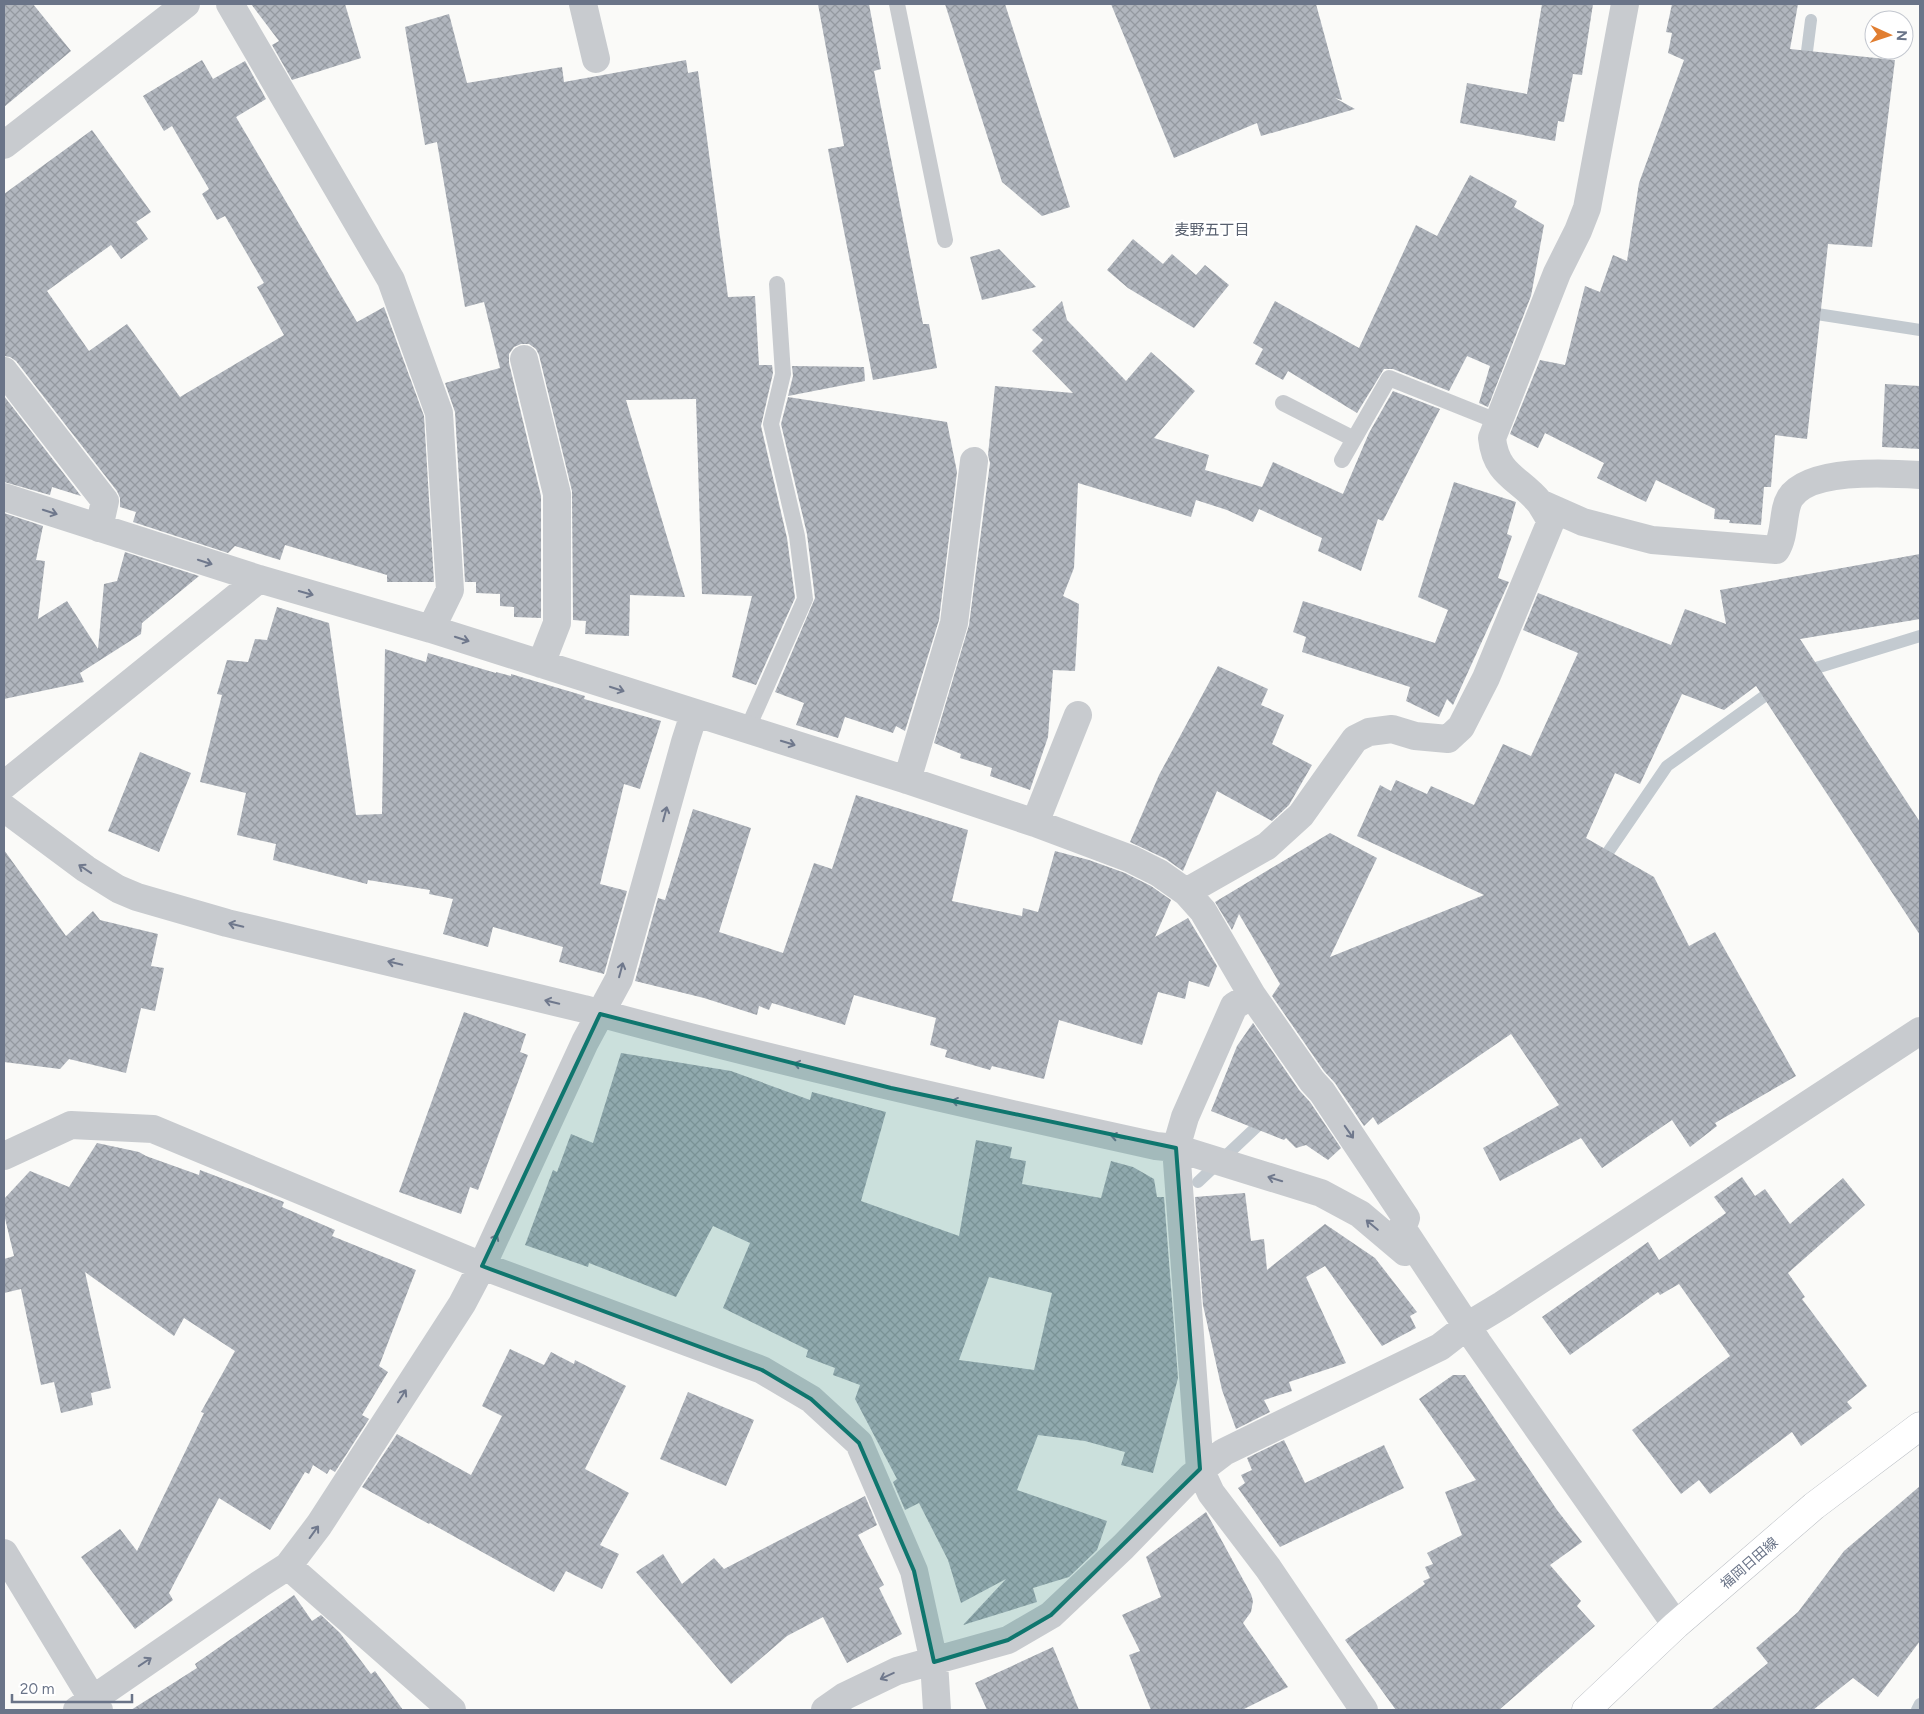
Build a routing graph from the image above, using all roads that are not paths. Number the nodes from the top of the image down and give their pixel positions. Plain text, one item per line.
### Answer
1 (186, 4) edge
2 (230, 4) edge
3 (584, 4) edge
4 (897, 4) edge
5 (1625, 4) edge
6 (596, 59) dead end
7 (4, 145) edge
8 (945, 240) dead end
9 (777, 284) dead end
10 (524, 359) dead end
11 (4, 371) edge
12 (1283, 403) dead end
13 (1498, 422) junction
14 (1354, 439) junction
15 (1342, 460) dead end
16 (974, 461) dead end
17 (1920, 475) edge
18 (4, 497) edge
19 (1540, 503) junction
20 (99, 528) junction
21 (260, 579) junction
22 (431, 629) junction
23 (541, 664) junction
24 (694, 714) junction
25 (1078, 715) dead end
26 (747, 730) junction
27 (907, 780) junction
28 (4, 785) edge
29 (4, 808) edge
30 (1035, 823) junction
31 (1186, 892) junction
32 (1252, 995) junction
33 (600, 1014) junction
34 (1920, 1031) edge
35 (1176, 1148) junction
36 (4, 1156) edge
37 (1402, 1228) junction
38 (482, 1266) junction
39 (1467, 1326) junction
40 (1920, 1426) edge
41 (1200, 1469) junction
42 (4, 1553) edge
43 (288, 1566) junction
44 (1676, 1625) junction
45 (934, 1662) junction
46 (89, 1706) edge
47 (452, 1710) edge
48 (825, 1710) edge
49 (937, 1710) edge
50 (1364, 1710) edge
51 (1586, 1710) edge

1 - 7 street
2 - 22 street
3 - 6 street
4 - 8 lane
5 - 13 street
9 - 26 lane
10 - 23 street
11 - 20 street
12 - 14 lane
13 - 14 lane
13 - 19 street
14 - 15 lane
16 - 27 street
17 - 19 street
18 -> 20 street
19 - 31 street
20 -> 21 street
21 -> 22 street
21 - 28 street
22 -> 23 street
23 -> 24 street
24 - 26 street
33 -> 24 street
25 - 30 street
26 -> 27 street
27 - 30 street
33 -> 29 street
30 - 31 street
31 - 32 street
32 - 35 street
32 -> 37 street
35 -> 33 street
38 -> 33 street
34 - 39 street
37 -> 35 street
35 - 41 street
36 - 38 street
37 - 39 street
43 -> 38 street
38 - 45 street
39 - 41 street
39 - 44 street
40 - 44 main road, 福岡日田線
41 - 45 street
41 - 50 street
42 - 46 street
46 -> 43 street
43 - 47 street
44 - 51 main road, 福岡日田線
45 -> 48 street
45 - 49 street

